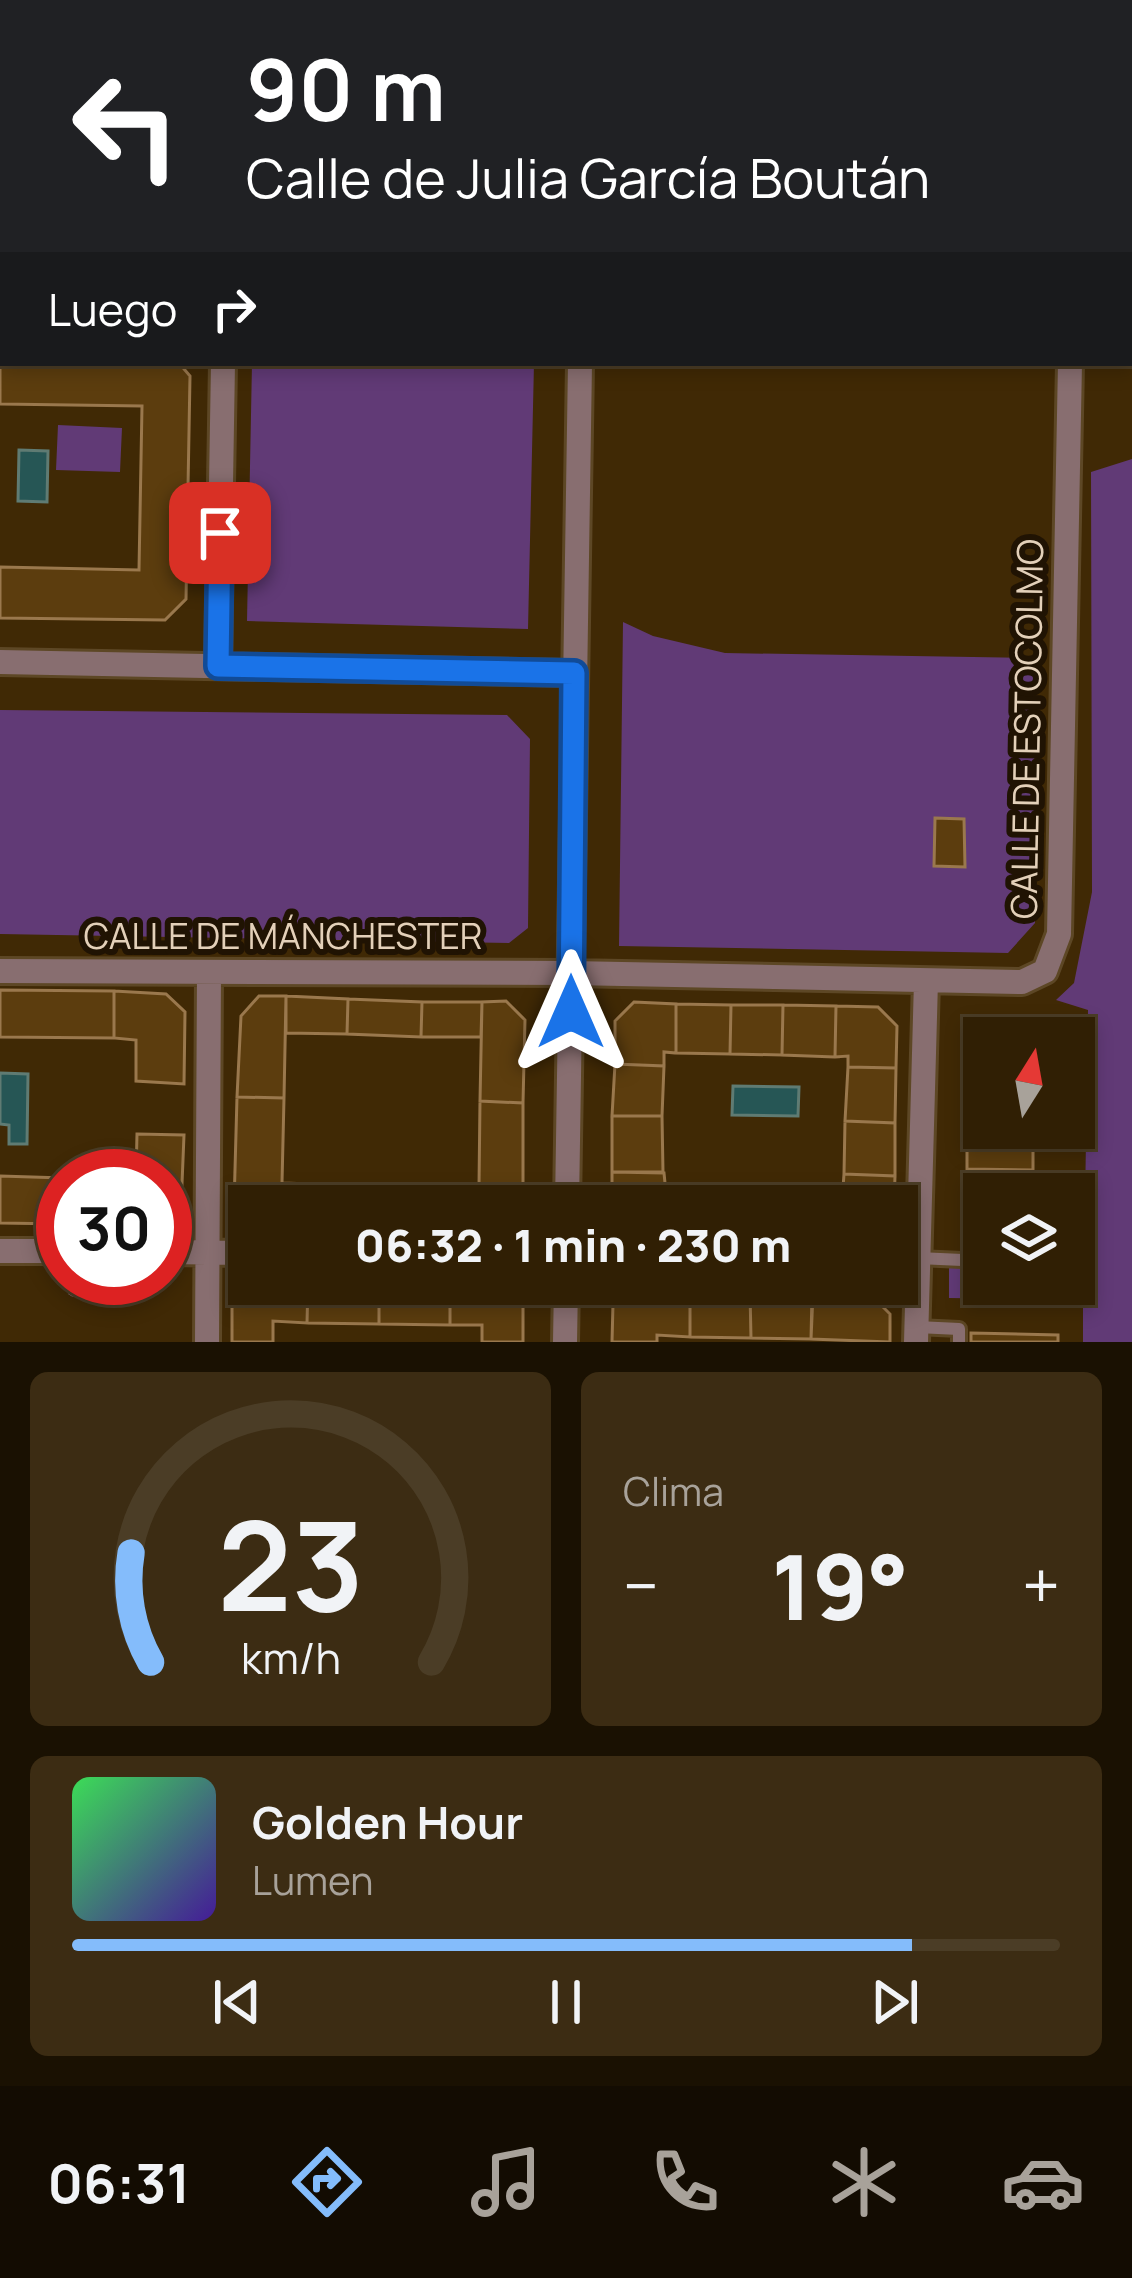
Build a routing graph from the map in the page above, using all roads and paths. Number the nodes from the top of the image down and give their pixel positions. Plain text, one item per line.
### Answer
1 (224, 366) edge
2 (580, 366) edge
3 (1070, 366) edge
4 (0, 662) edge
5 (218, 666) junction
6 (574, 673) junction
7 (0, 970) edge
8 (209, 973) junction
9 (571, 973) junction
10 (926, 981) junction
11 (567, 1185) edge
12 (914, 1185) edge
13 (0, 1251) edge
14 (36, 1251) edge
15 (192, 1252) edge
16 (208, 1252) junction
17 (228, 1252) edge
18 (963, 1261) edge
19 (918, 1262) edge
20 (566, 1305) edge
21 (916, 1334) edge
22 (206, 1342) edge
23 (565, 1342) edge
24 (959, 1342) edge

1 - 5 street
2 - 6 street
3 - 10 street, CALLE DE ESTOCOLMO
4 - 5 street
5 - 6 street
6 - 9 street
7 - 8 street, CALLE DE MÁNCHESTER
8 - 9 street, CALLE DE MÁNCHESTER
8 - 16 street
9 - 10 street, CALLE DE MÁNCHESTER
9 - 11 street
10 - 12 street
13 - 14 street
15 - 16 street
16 - 17 street
16 - 22 street
18 - 19 lane
20 - 23 street
21 - 24 lane

